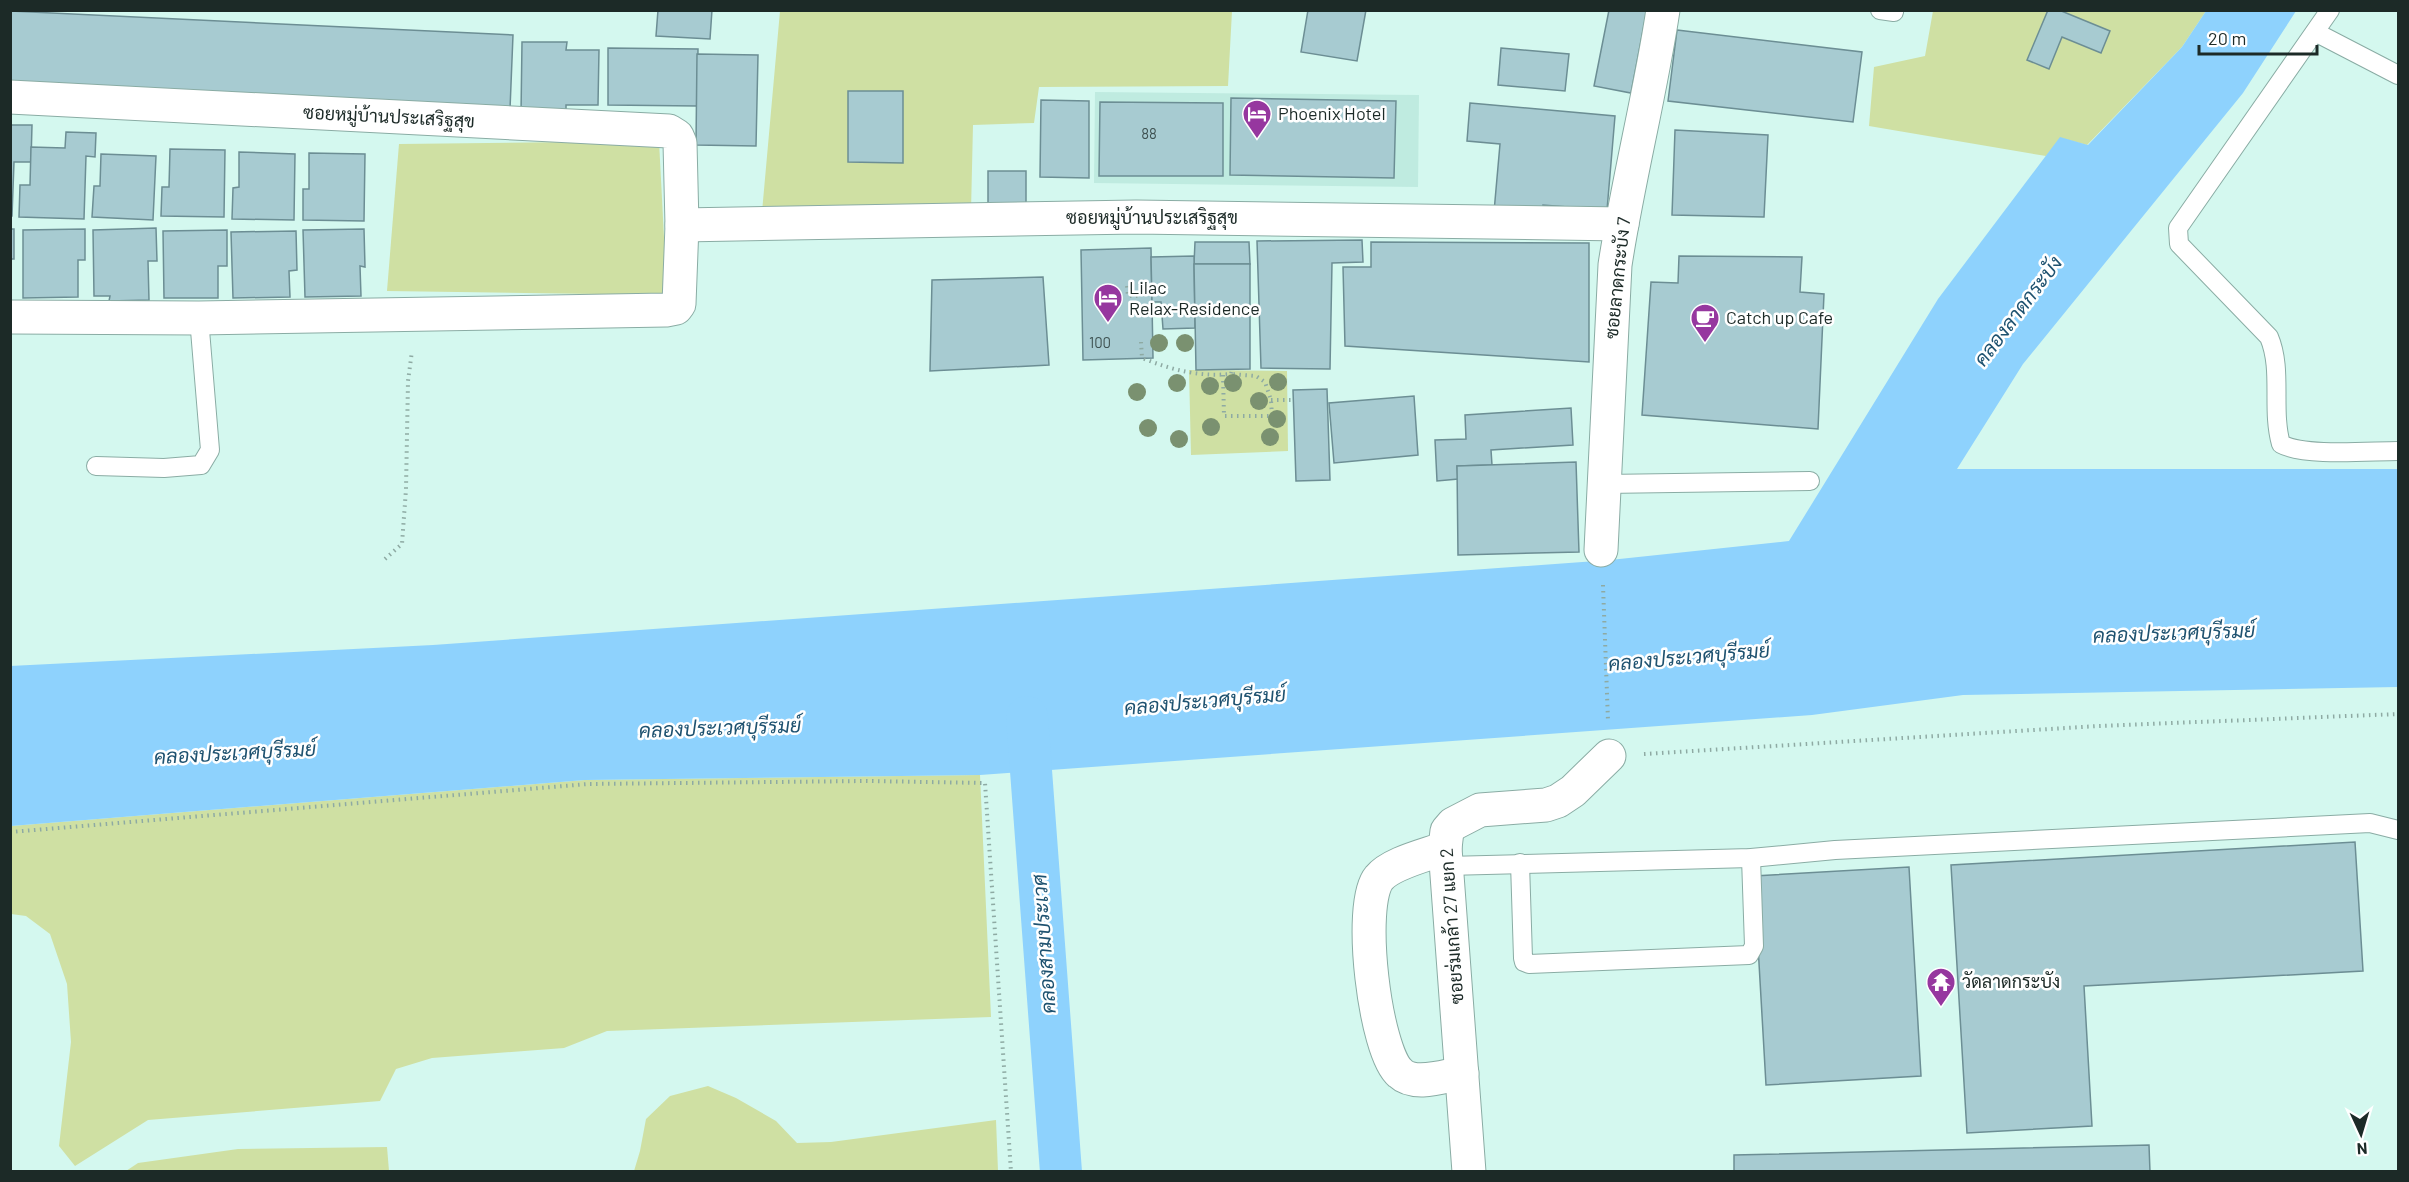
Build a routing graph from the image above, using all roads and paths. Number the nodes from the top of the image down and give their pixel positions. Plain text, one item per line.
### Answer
1 (1663, 10) edge
2 (2330, 10) edge
3 (2315, 32) junction
4 (2398, 75) edge
5 (10, 97) edge
6 (1622, 224) junction
7 (682, 225) junction
8 (1127, 286) dead end
9 (1140, 296) dead end
10 (417, 314) junction
11 (10, 317) edge
12 (199, 318) junction
13 (1140, 342) dead end
14 (1222, 375) junction
15 (1271, 400) junction
16 (1294, 400) dead end
17 (2398, 451) edge
18 (96, 466) dead end
19 (1810, 481) dead end
20 (1604, 484) junction
21 (1601, 550) joint
22 (385, 559) dead end
23 (2398, 714) edge
24 (1609, 756) junction
25 (2398, 830) edge
26 (10, 832) edge
27 (1446, 857) junction
28 (1751, 858) junction
29 (1520, 863) junction
30 (1462, 1072) junction
31 (1011, 1172) edge
32 (1469, 1172) edge

1 - 6 street, ซอยลาดกระบัง 7
2 - 3 lane
3 - 4 lane
3 - 17 lane
5 - 7 street, ซอยหมู่บ้านประเสริฐสุข
6 - 7 street, ซอยหมู่บ้านประเสริฐสุข
6 - 20 street, ซอยลาดกระบัง 7
7 - 10 street, ซอยหมู่บ้านประเสริฐสุข
8 - 9 path
10 - 12 street, ซอยหมู่บ้านประเสริฐสุข
10 - 22 path
11 - 12 street, ซอยหมู่บ้านประเสริฐสุข
12 - 18 lane
13 - 14 path
14 - 15 path
14 - 15 path
15 - 16 path
19 - 20 lane
20 - 21 street, ซอยลาดกระบัง 7
21 - 24 path
23 - 24 path
24 - 27 street, ซอยร่มเกล้า 27 แยก 2
25 - 28 lane
26 - 31 path
27 - 29 lane
27 - 30 street, ซอยร่มเกล้า 27 แยก 2
27 - 30 street
28 - 29 lane
28 - 29 lane
30 - 32 street, ซอยร่มเกล้า 27 แยก 2

